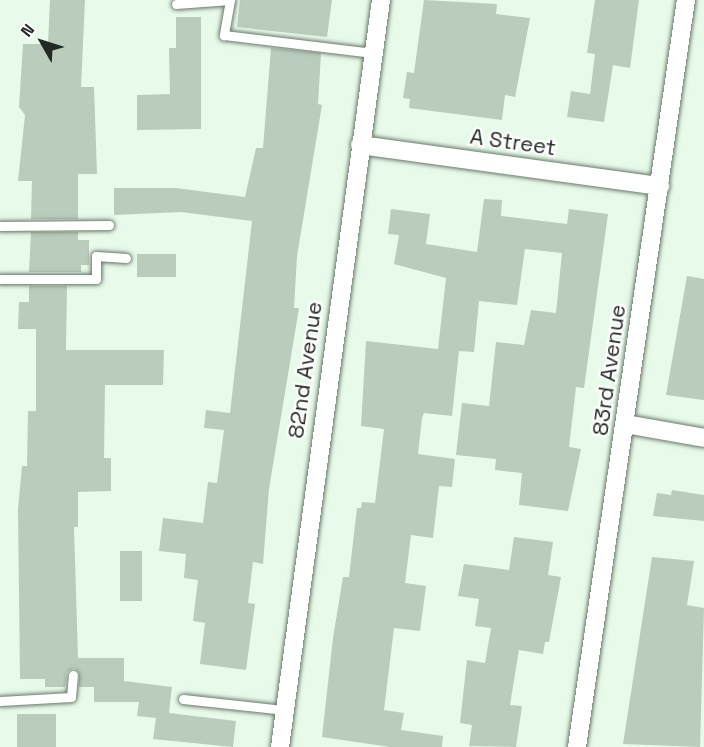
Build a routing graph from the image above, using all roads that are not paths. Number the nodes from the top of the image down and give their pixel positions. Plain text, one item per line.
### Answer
1 (381, 0) edge
2 (686, 0) edge
3 (176, 4) dead end
4 (373, 53) junction
5 (360, 145) junction
6 (660, 186) junction
7 (109, 225) dead end
8 (0, 226) edge
9 (126, 258) dead end
10 (0, 279) edge
11 (625, 424) junction
12 (704, 438) edge
13 (73, 675) dead end
14 (183, 699) dead end
15 (0, 701) edge
16 (285, 710) junction
17 (280, 747) edge
18 (577, 747) edge

1 - 4 street, 82nd Avenue
2 - 6 street, 83rd Avenue
3 - 4 lane
4 - 5 street, 82nd Avenue
5 - 6 street, A Street
5 - 16 street, 82nd Avenue
6 - 11 street, 83rd Avenue
7 - 8 lane
9 - 10 lane
11 - 12 street
11 - 18 street, 83rd Avenue
13 - 15 lane
14 - 16 lane
16 - 17 street, 82nd Avenue

